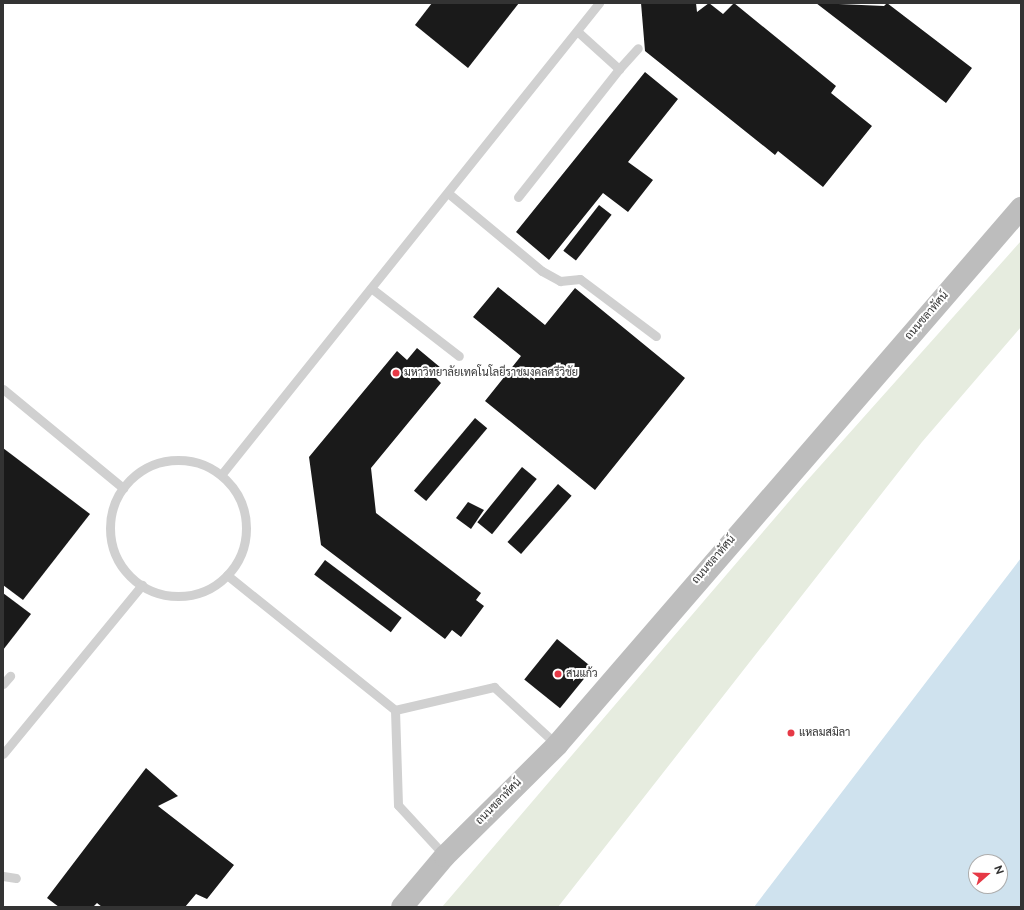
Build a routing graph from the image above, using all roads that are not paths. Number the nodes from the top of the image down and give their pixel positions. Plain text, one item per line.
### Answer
1 (599, 3) edge
2 (577, 31) junction
3 (638, 48) dead end
4 (620, 69) junction
5 (448, 193) junction
6 (518, 197) dead end
7 (1021, 208) edge
8 (371, 288) junction
9 (656, 336) dead end
10 (459, 356) dead end
11 (3, 389) edge
12 (221, 475) junction
13 (123, 488) junction
14 (227, 575) junction
15 (142, 585) junction
16 (10, 676) dead end
17 (3, 684) edge
18 (395, 710) junction
19 (558, 745) junction
20 (3, 754) edge
21 (445, 856) junction
22 (3, 876) edge
23 (16, 878) dead end
24 (402, 907) edge

1 - 2 lane
2 - 4 lane
2 - 5 lane
3 - 4 lane
4 - 6 lane
5 - 8 lane
5 - 9 lane
7 - 19 main road, ถนนชลาทัศน์
8 - 10 lane
8 - 12 lane
11 - 13 lane
12 - 13 lane
12 - 14 lane
13 - 15 lane
14 - 15 lane
14 - 18 lane
15 - 20 lane
16 - 17 lane
18 - 19 lane
18 - 21 lane
19 - 21 main road, ถนนชลาทัศน์
21 - 24 main road, ถนนชลาทัศน์
22 - 23 lane

